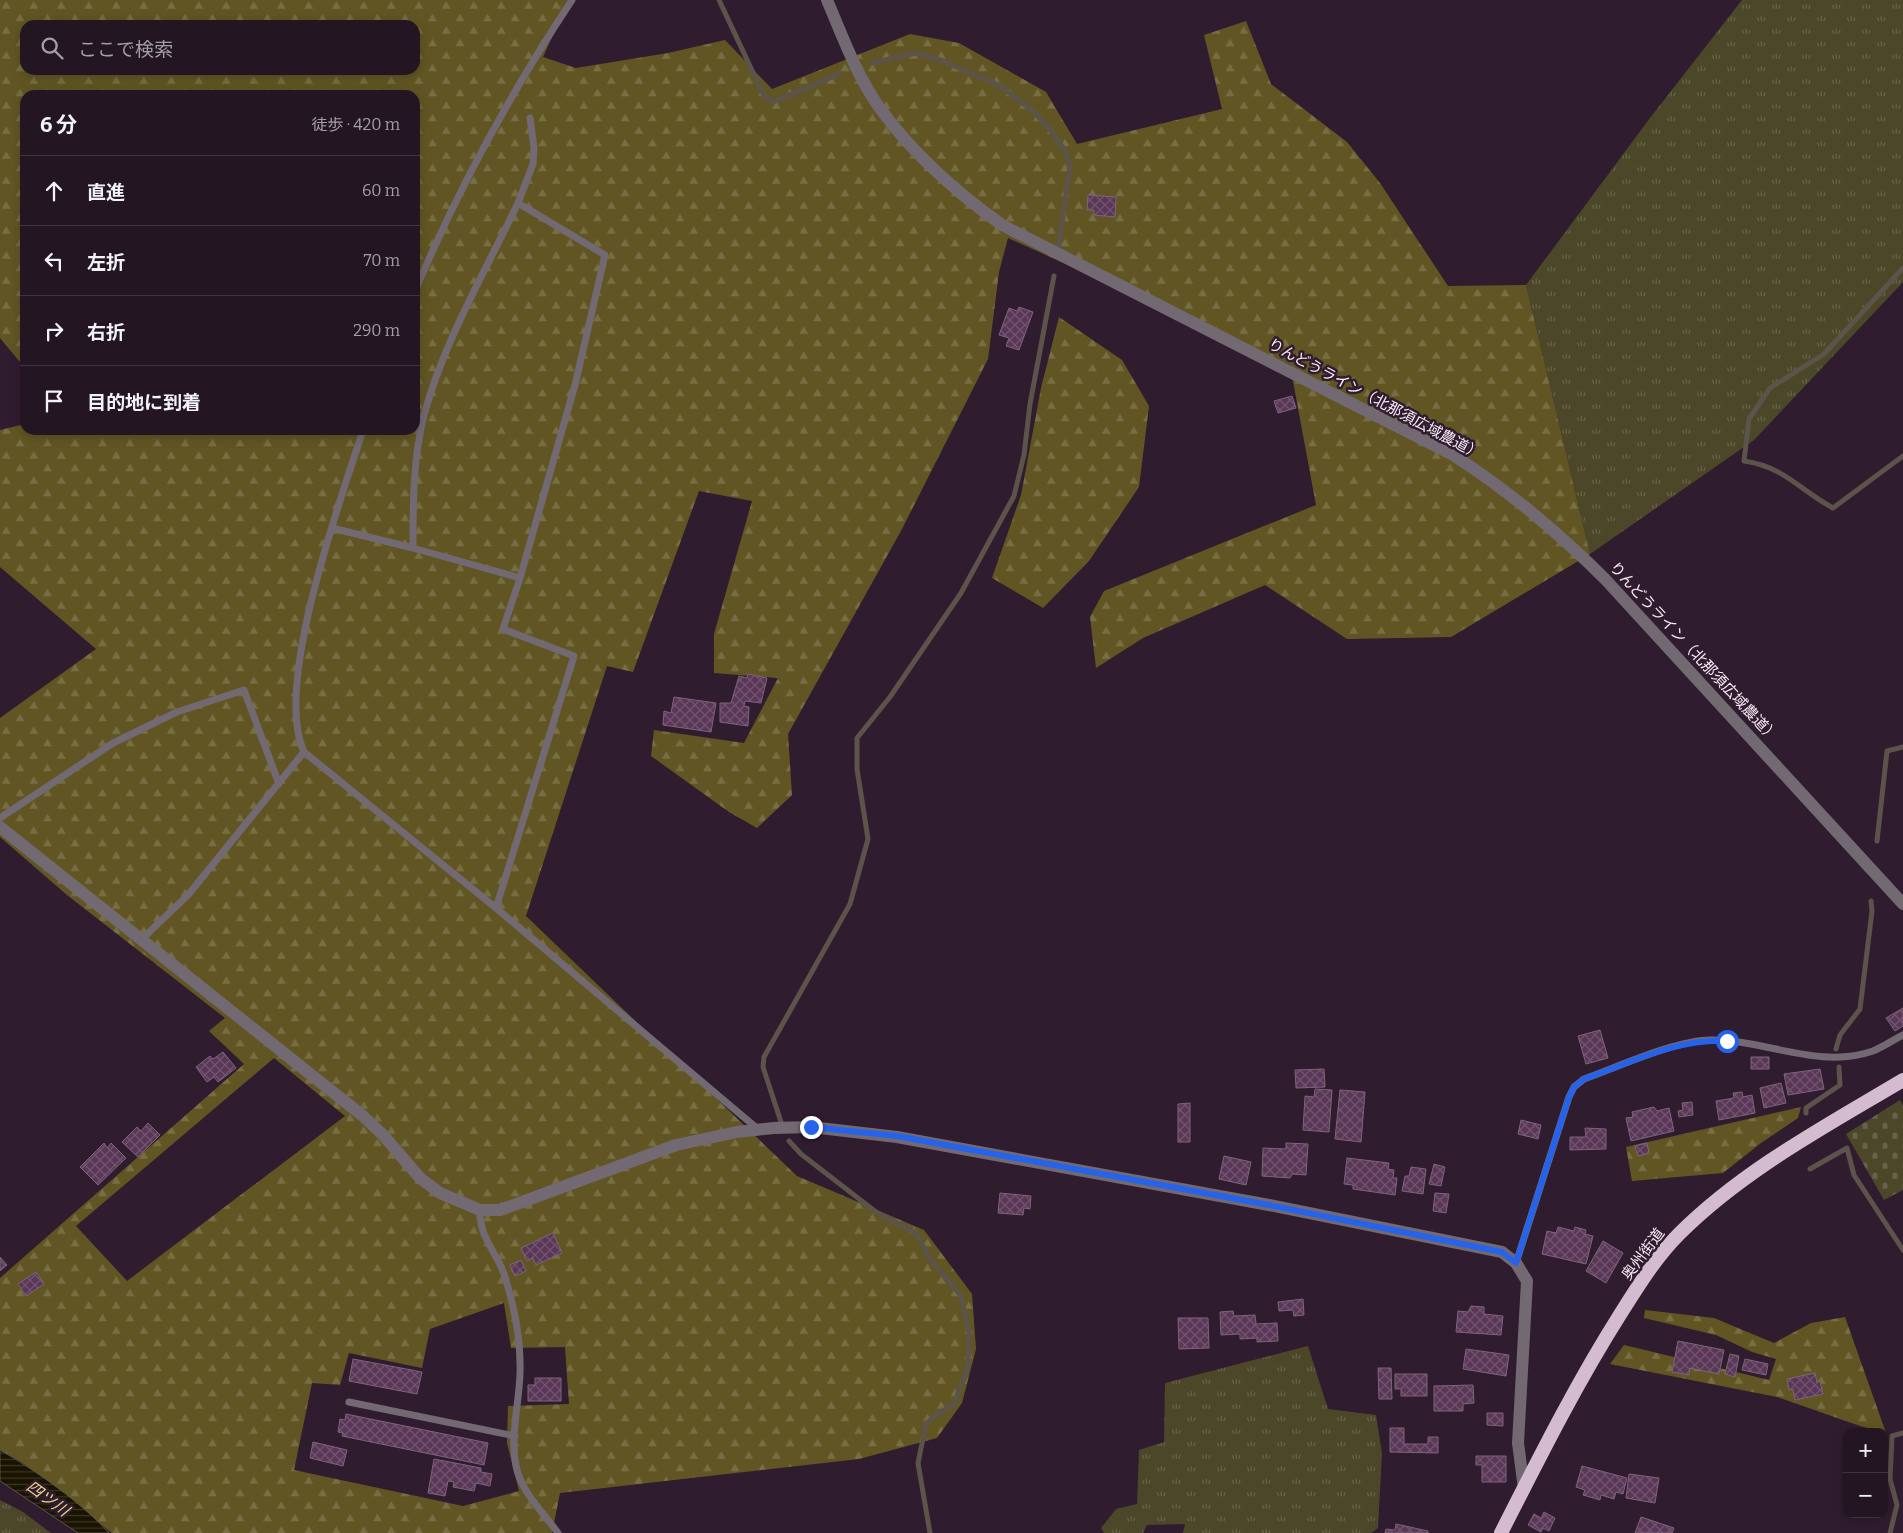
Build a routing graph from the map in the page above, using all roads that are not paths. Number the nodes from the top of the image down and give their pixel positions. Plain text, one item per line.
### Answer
1 (572, 0) edge
2 (827, 0) edge
3 (530, 118) dead end
4 (518, 203) junction
5 (420, 280) edge
6 (360, 435) edge
7 (332, 528) junction
8 (413, 548) junction
9 (520, 578) junction
10 (304, 752) junction
11 (279, 784) junction
12 (0, 818) edge
13 (0, 827) edge
14 (1903, 904) edge
15 (496, 908) junction
16 (141, 940) junction
17 (1903, 1035) edge
18 (1903, 1080) edge
19 (760, 1130) junction
20 (480, 1210) junction
21 (1516, 1263) junction
22 (349, 1402) dead end
23 (515, 1436) junction
24 (1524, 1489) junction
25 (1505, 1532) edge
26 (558, 1533) edge

1 - 5 lane
2 - 14 street, りんどうライン（北那須広域農道）
3 - 4 lane
4 - 8 lane
4 - 9 lane
6 - 7 lane
7 - 8 lane
7 - 10 lane
8 - 9 lane
9 - 15 lane
10 - 11 lane
10 - 15 lane
11 - 12 lane
11 - 16 lane
13 - 16 street
15 - 19 lane
16 - 20 street
17 - 21 lane
18 - 24 highway, 奥州街道
19 - 20 street
19 - 21 street
20 - 23 lane
21 - 24 street
22 - 23 lane
23 - 26 lane
24 - 25 highway, 奥州街道

